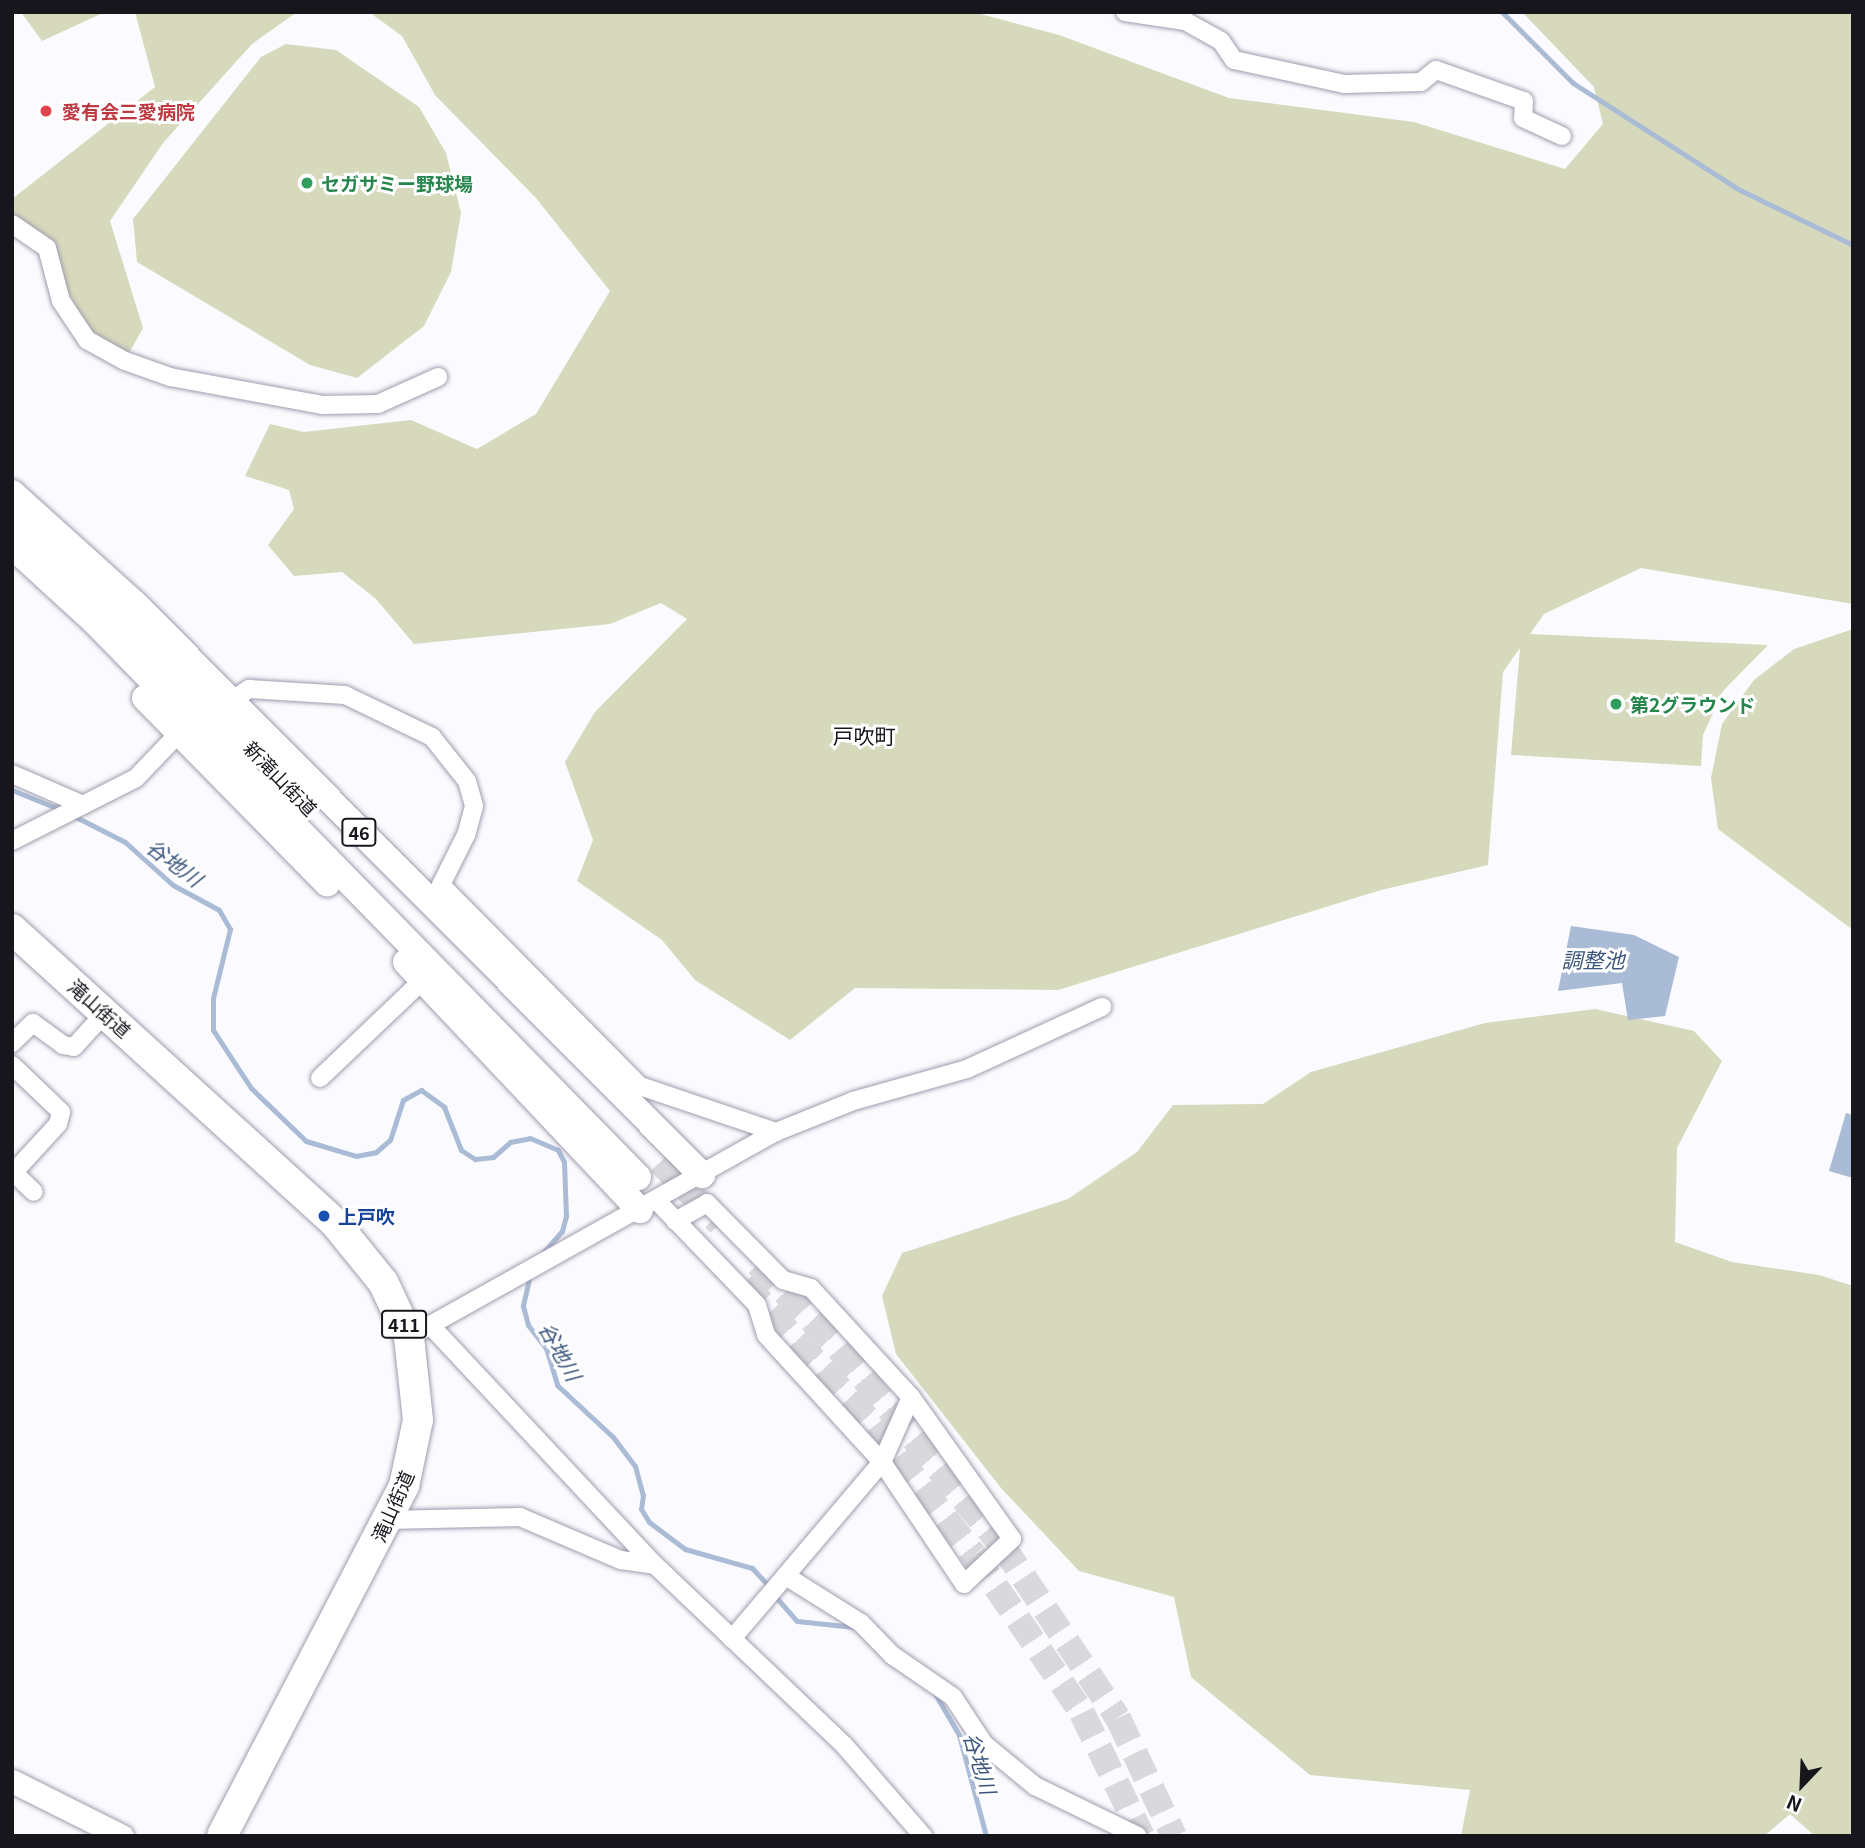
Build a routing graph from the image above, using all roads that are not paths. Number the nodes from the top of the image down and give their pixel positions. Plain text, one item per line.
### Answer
1 (1125, 12) edge
2 (1562, 136) dead end
3 (12, 224) edge
4 (438, 377) dead end
5 (12, 493) edge
6 (12, 520) edge
7 (12, 546) edge
8 (94, 621) junction
9 (231, 701) junction
10 (179, 733) junction
11 (12, 774) edge
12 (80, 806) junction
13 (12, 841) edge
14 (434, 894) junction
15 (12, 929) edge
16 (423, 980) junction
17 (1102, 1007) dead end
18 (105, 1013) junction
19 (12, 1043) edge
20 (12, 1065) edge
21 (320, 1078) dead end
22 (776, 1132) junction
23 (660, 1162) tunnel mouth
24 (13, 1172) edge
25 (702, 1175) junction
26 (638, 1177) tunnel mouth
27 (34, 1192) dead end
28 (648, 1206) junction
29 (675, 1221) junction
30 (420, 1332) junction
31 (911, 1397) junction
32 (882, 1462) junction
33 (387, 1520) junction
34 (655, 1565) junction
35 (789, 1578) junction
36 (732, 1639) junction
37 (12, 1781) edge
38 (122, 1836) edge
39 (222, 1836) edge
40 (923, 1836) edge
41 (1138, 1836) edge

1 - 2 street
3 - 4 street
5 - 9 main road, 46
6 - 23 main road, 新滝山街道 / 46
7 - 8 main road, 新滝山街道 / 46
8 - 10 main road, 46
8 - 26 main road, 新滝山街道 / 46
9 - 14 main road, 46
9 - 14 street
10 - 12 street
10 - 16 main road, 46
11 - 12 street
12 - 13 street
14 - 22 street
14 - 25 main road, 46
15 - 18 highway, 滝山街道 / 411
16 - 21 street
16 - 28 main road, 46
17 - 22 street
18 - 19 street
18 - 30 highway, 滝山街道 / 411
20 - 24 street
22 - 25 street
24 - 27 street
25 - 28 street
28 - 29 street
28 - 30 street
29 - 31 street
29 - 32 street
30 - 33 highway, 滝山街道 / 411
30 - 34 street
31 - 32 street
31 - 32 street
32 - 35 street
33 - 34 street
33 - 39 highway, 滝山街道 / 411
34 - 36 street
35 - 36 street
35 - 41 street
36 - 40 street
37 - 38 street

